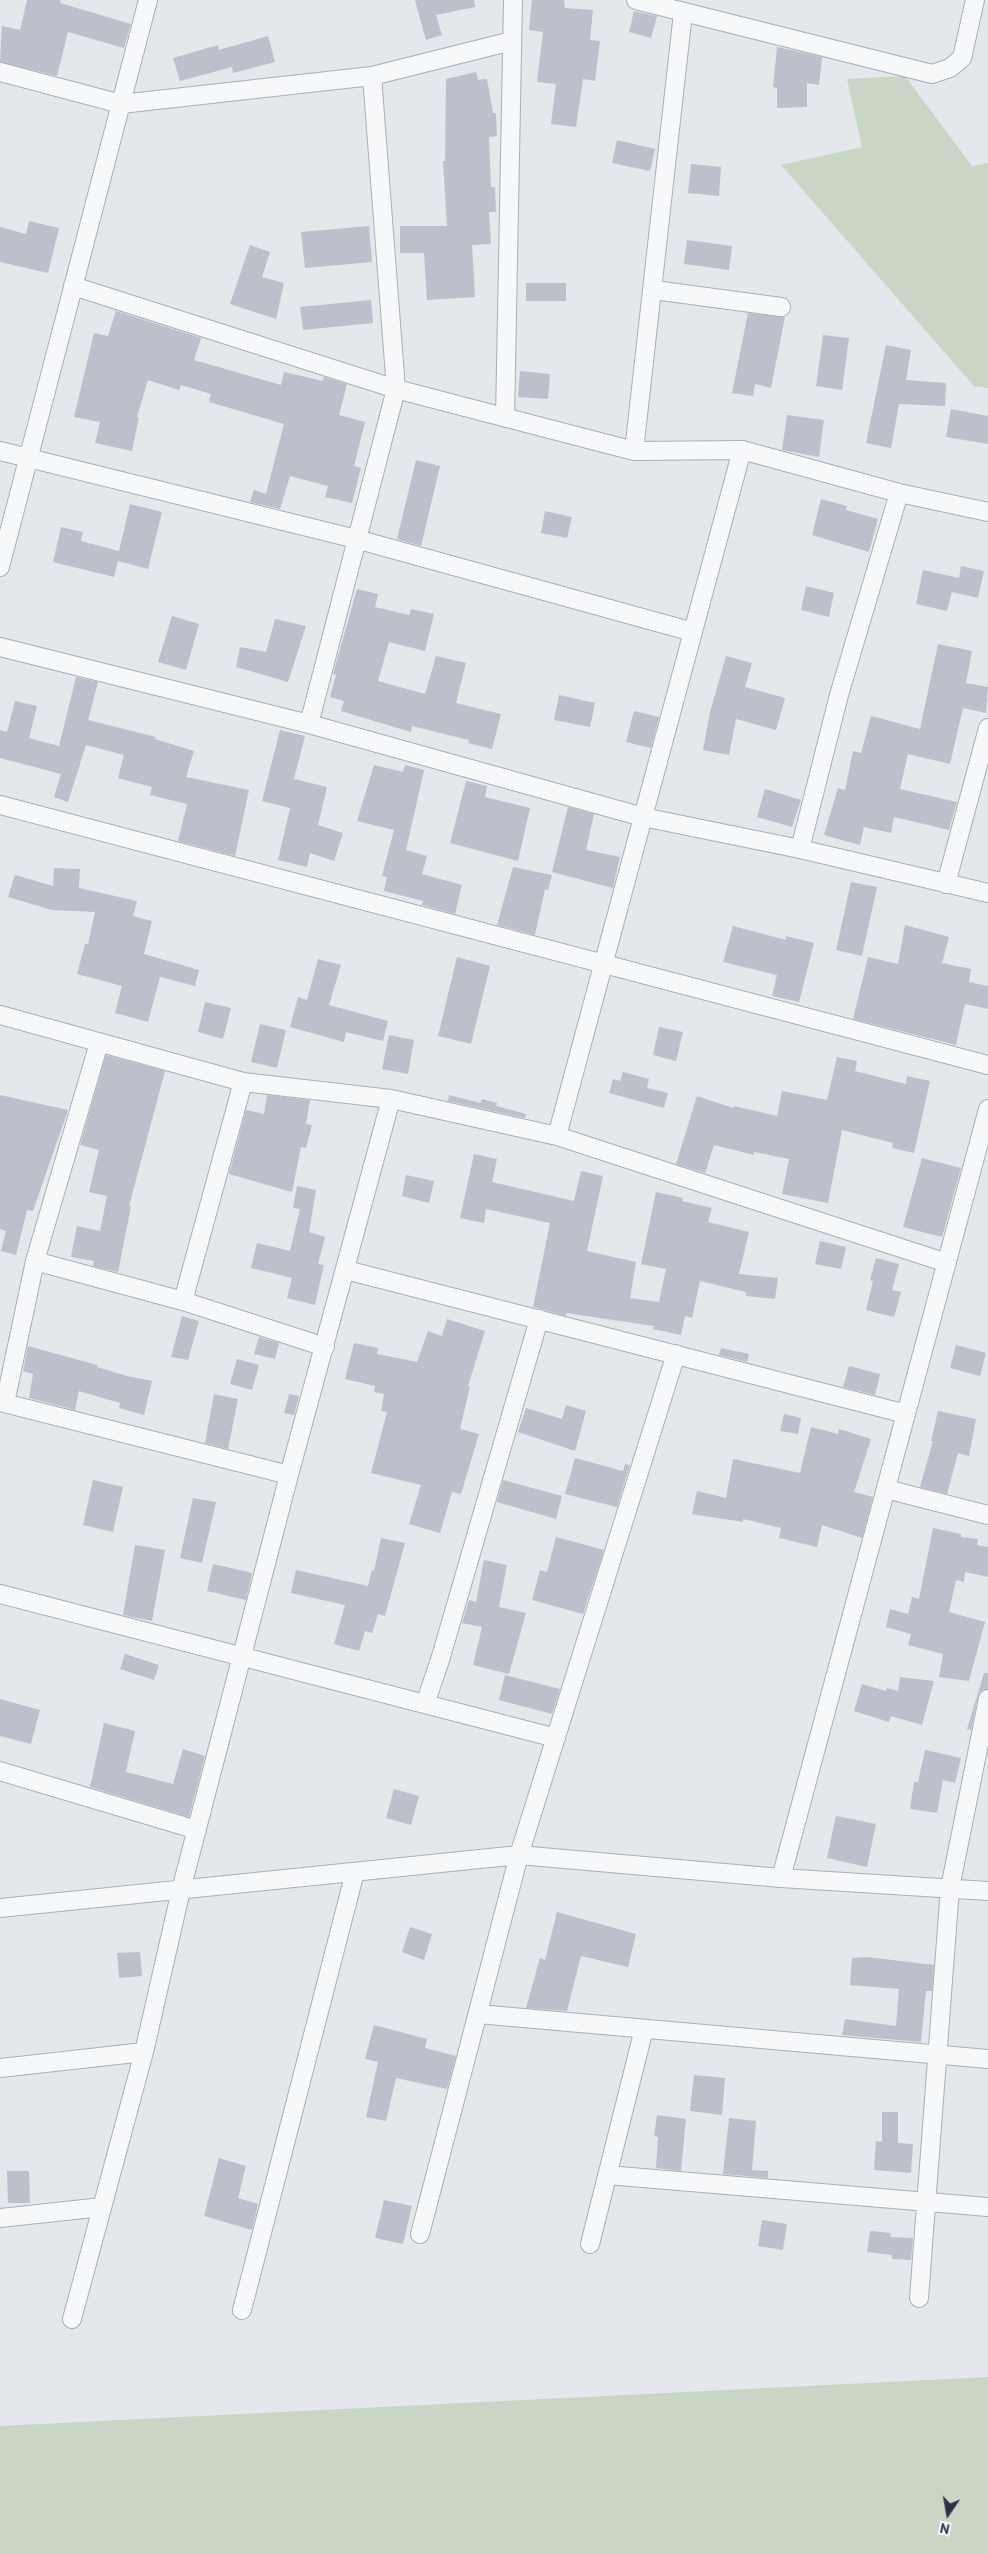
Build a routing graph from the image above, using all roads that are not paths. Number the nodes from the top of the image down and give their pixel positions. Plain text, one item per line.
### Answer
1 (148, 0) edge
2 (513, 0) edge
3 (636, 0) edge
4 (975, 0) edge
5 (683, 13) junction
6 (512, 41) junction
7 (0, 72) edge
8 (372, 76) junction
9 (120, 104) junction
10 (73, 286) junction
11 (654, 290) junction
12 (781, 307) dead end
13 (396, 389) junction
14 (505, 418) junction
15 (742, 450) junction
16 (0, 451) edge
17 (634, 451) junction
18 (28, 458) junction
19 (899, 493) junction
20 (988, 512) edge
21 (356, 539) junction
22 (0, 567) edge
23 (693, 632) junction
24 (0, 647) edge
25 (309, 724) junction
26 (988, 728) edge
27 (985, 752) edge
28 (0, 805) edge
29 (643, 816) junction
30 (800, 849) junction
31 (946, 884) junction
32 (988, 893) edge
33 (604, 964) junction
34 (0, 1014) edge
35 (99, 1043) junction
36 (988, 1065) edge
37 (243, 1082) junction
38 (391, 1099) junction
39 (988, 1109) edge
40 (557, 1136) junction
41 (35, 1261) junction
42 (947, 1263) junction
43 (346, 1270) junction
44 (183, 1301) junction
45 (539, 1319) junction
46 (325, 1347) junction
47 (676, 1354) junction
48 (2, 1403) edge
49 (906, 1414) junction
50 (289, 1476) junction
51 (886, 1489) junction
52 (988, 1515) edge
53 (0, 1594) edge
54 (243, 1657) junction
55 (988, 1700) edge
56 (425, 1704) junction
57 (556, 1738) junction
58 (0, 1771) edge
59 (197, 1830) junction
60 (519, 1855) junction
61 (355, 1872) junction
62 (781, 1878) junction
63 (950, 1888) junction
64 (182, 1890) junction
65 (988, 1891) edge
66 (0, 1908) edge
67 (478, 2014) junction
68 (644, 2029) junction
69 (144, 2052) junction
70 (937, 2054) junction
71 (988, 2059) edge
72 (0, 2068) edge
73 (607, 2175) junction
74 (926, 2202) junction
75 (102, 2207) junction
76 (988, 2207) edge
77 (0, 2218) edge
78 (420, 2234) dead end
79 (590, 2244) dead end
80 (919, 2298) dead end
81 (242, 2310) dead end
82 (72, 2319) dead end

1 - 9 street
2 - 6 street
3 - 5 street
4 - 5 street
5 - 11 street
6 - 8 street
6 - 14 street
7 - 9 street
8 - 9 street
8 - 13 street
9 - 10 street
10 - 13 street
10 - 18 street
11 - 12 street
11 - 17 street
13 - 14 street
13 - 21 street
14 - 17 street
15 - 17 street
15 - 19 street
15 - 23 street
16 - 18 street
18 - 21 street
18 - 22 street
19 - 20 street
19 - 30 street
21 - 23 street
21 - 25 street
23 - 29 street
24 - 25 street
25 - 29 street
26 - 27 street
27 - 31 street
28 - 33 street
29 - 30 street
29 - 33 street
30 - 31 street
31 - 32 street
33 - 36 street
33 - 40 street
34 - 35 street
35 - 37 street
35 - 41 street
37 - 38 street
37 - 44 street
38 - 40 street
38 - 43 street
39 - 42 street
40 - 42 street
41 - 44 street
41 - 48 street
42 - 49 street
43 - 45 street
43 - 46 street
44 - 46 street
45 - 47 street
45 - 56 street
46 - 50 street
47 - 49 street
47 - 57 street
48 - 50 street
49 - 51 street
50 - 54 street
51 - 52 street
51 - 62 street
53 - 54 street
54 - 56 street
54 - 59 street
55 - 63 street
56 - 57 street
57 - 60 street
58 - 59 street
59 - 64 street
60 - 61 street
60 - 62 street
60 - 67 street
61 - 64 street
61 - 81 street
62 - 63 street
63 - 65 street
63 - 70 street
64 - 66 street
64 - 69 street
67 - 68 street
67 - 78 street
68 - 70 street
68 - 73 street
69 - 72 street
69 - 75 street
70 - 71 street
70 - 74 street
73 - 74 street
73 - 79 street
74 - 76 street
74 - 80 street
75 - 77 street
75 - 82 street

